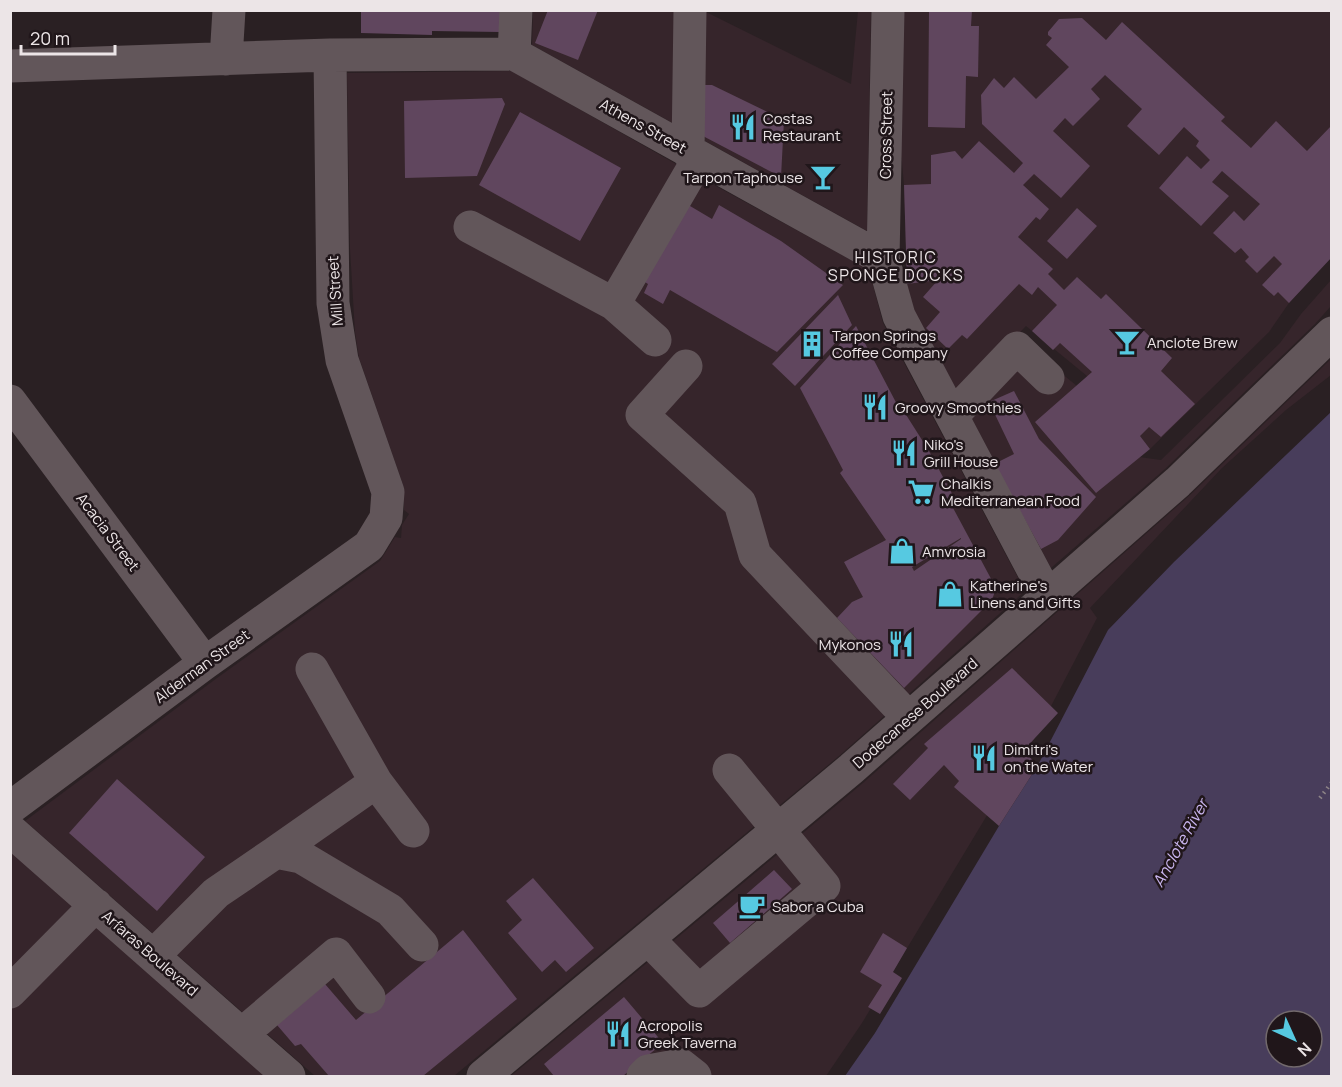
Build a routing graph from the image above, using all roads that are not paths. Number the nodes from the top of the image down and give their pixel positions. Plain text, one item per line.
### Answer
1 (229, 10) edge
2 (516, 10) edge
3 (690, 10) edge
4 (888, 10) edge
5 (514, 54) junction
6 (330, 55) junction
7 (225, 59) junction
8 (10, 66) edge
9 (694, 155) junction
10 (470, 227) dead end
11 (884, 259) junction
12 (614, 304) junction
13 (1332, 333) edge
14 (656, 340) dead end
15 (686, 366) dead end
16 (1048, 378) dead end
17 (10, 401) edge
18 (952, 416) junction
19 (386, 518) joint
20 (1047, 596) junction
21 (205, 663) junction
22 (312, 669) dead end
23 (909, 718) junction
24 (729, 770) dead end
25 (376, 782) junction
26 (10, 808) edge
27 (10, 830) edge
28 (779, 830) junction
29 (413, 831) dead end
30 (276, 852) junction
31 (96, 905) junction
32 (648, 939) junction
33 (422, 945) dead end
34 (153, 956) junction
35 (14, 982) edge
36 (369, 997) dead end
37 (242, 1034) junction
38 (503, 1071) edge
39 (289, 1077) edge
40 (643, 1077) edge
41 (695, 1077) edge

1 - 7 street
2 - 5 street
3 - 9 street
4 - 11 street, Cross Street
5 - 6 street, Athens Street
5 - 9 street, Athens Street
6 - 7 street, Athens Street
6 - 19 street, Mill Street
7 - 8 street, Athens Street
9 - 11 street, Athens Street
9 - 12 street
10 - 12 street
11 - 18 street
12 - 14 street
13 - 20 street, Dodecanese Boulevard
15 - 23 street
16 - 18 street
17 - 21 street, Acacia Street
18 - 20 street
19 - 21 street, Alderman Street
20 - 23 street, Dodecanese Boulevard
21 - 26 street, Alderman Street
22 - 25 street
23 - 28 street, Dodecanese Boulevard
24 - 28 street
25 - 29 street
25 - 30 street
27 - 31 street, Arfaras Boulevard
28 - 32 street, Dodecanese Boulevard
28 - 32 street
30 - 33 street
30 - 34 street
31 - 34 street, Arfaras Boulevard
31 - 35 street
32 - 38 street, Dodecanese Boulevard
34 - 37 street, Arfaras Boulevard
36 - 37 street
37 - 39 street, Arfaras Boulevard
40 - 41 street

